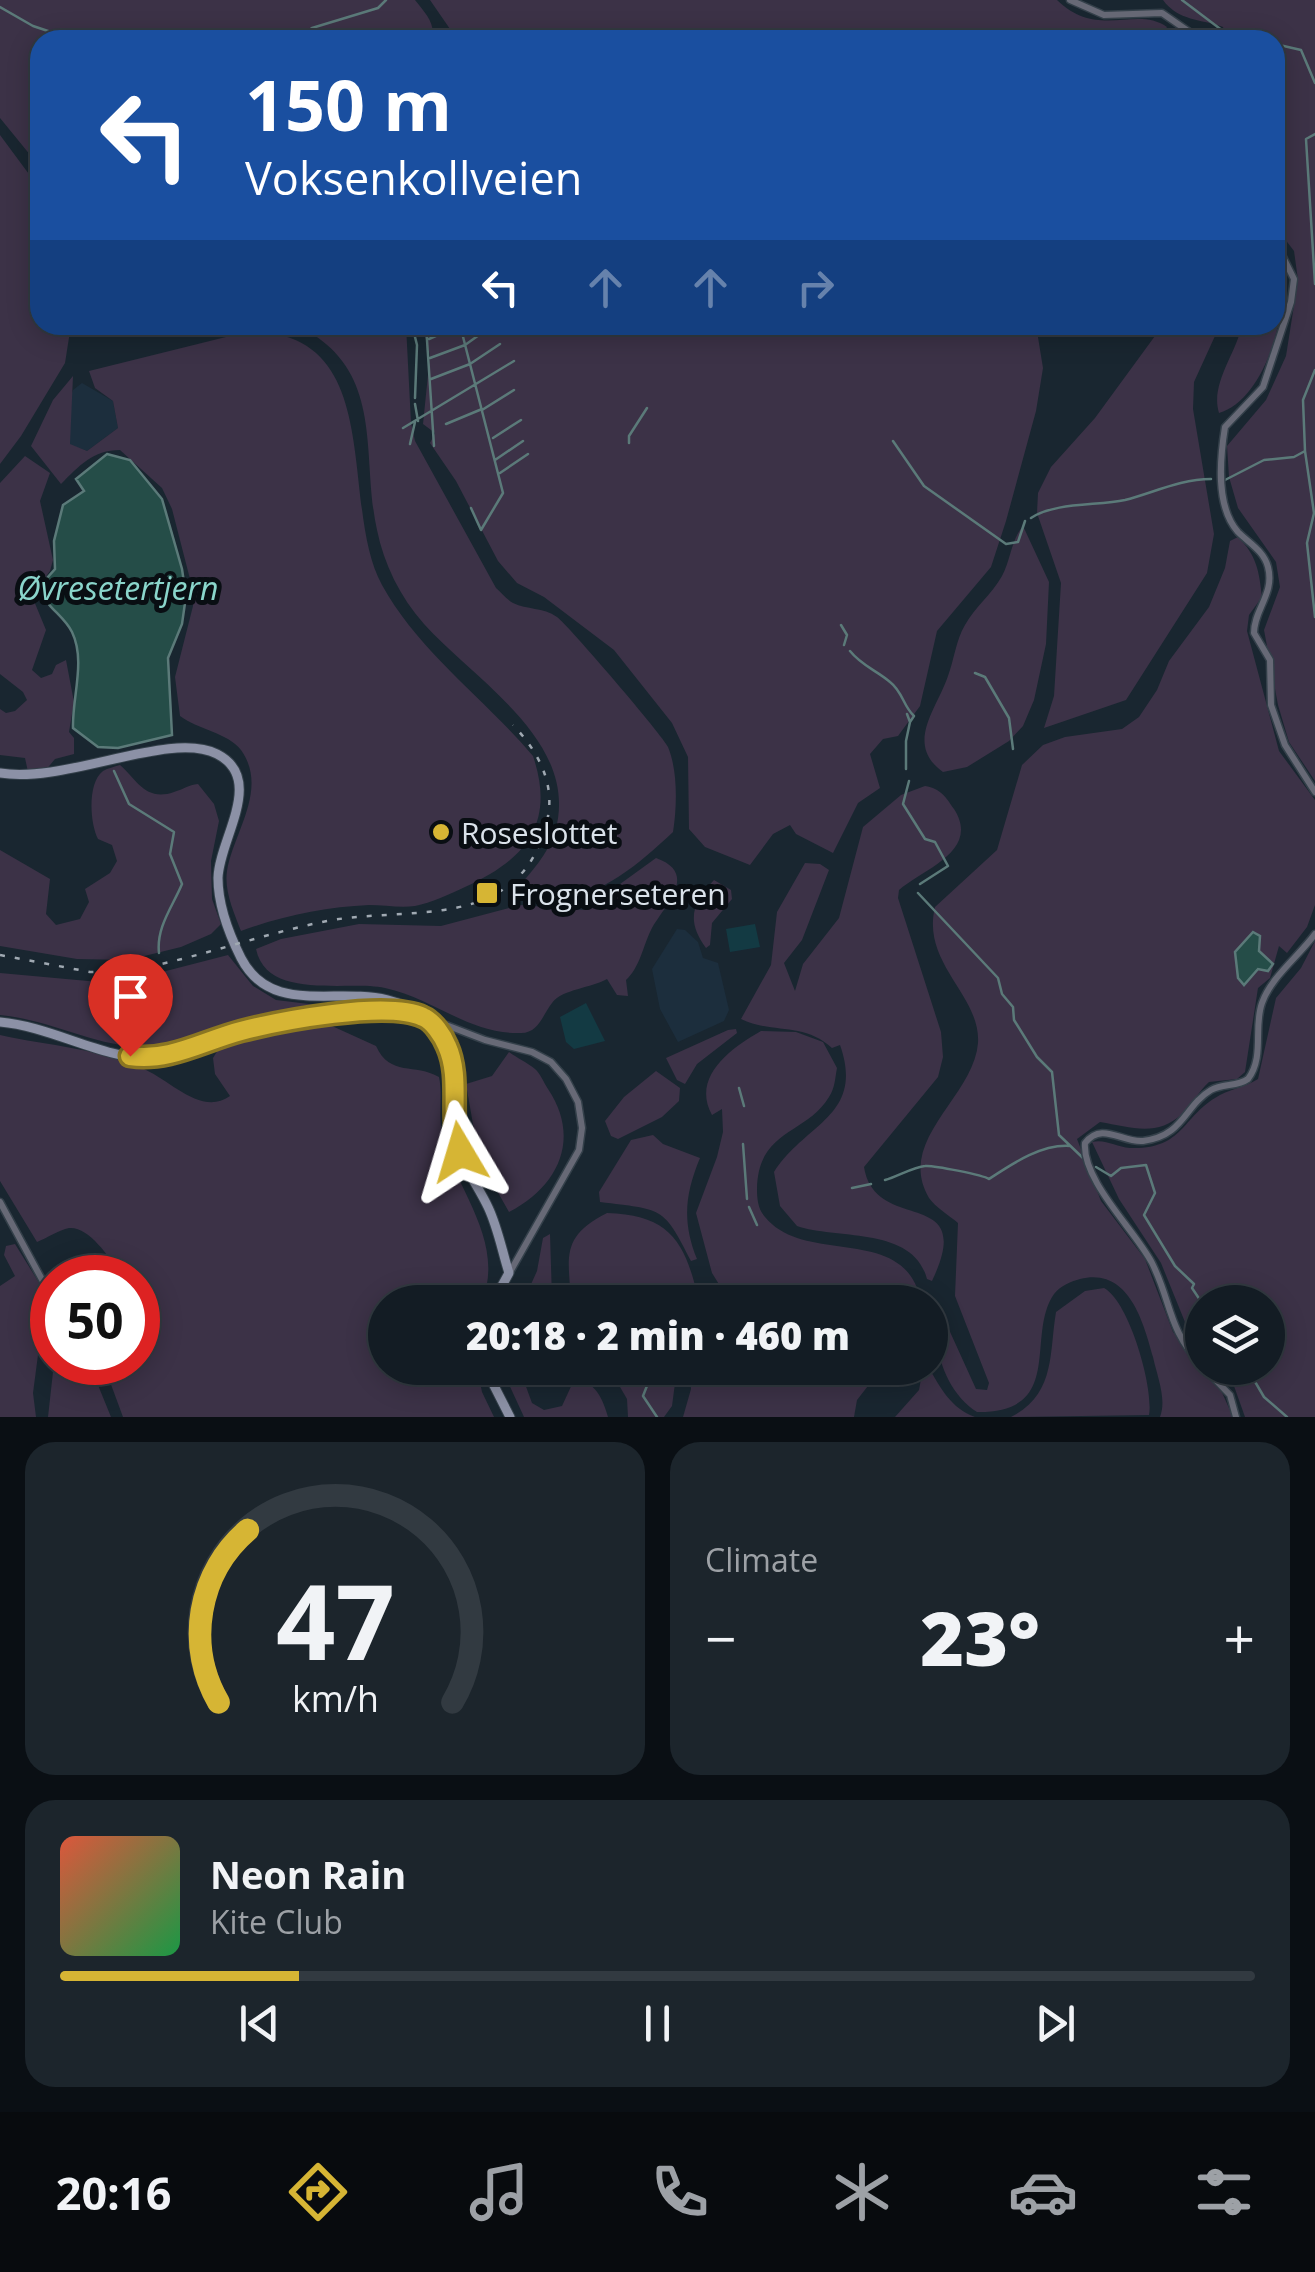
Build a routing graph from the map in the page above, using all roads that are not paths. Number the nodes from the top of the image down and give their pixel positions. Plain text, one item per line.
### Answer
1 (1070, 0) edge
2 (1187, 30) edge
3 (1285, 259) edge
4 (1285, 317) edge
5 (1279, 335) edge
6 (0, 773) edge
7 (1315, 792) edge
8 (1315, 934) edge
9 (425, 1017) junction
10 (0, 1022) edge
11 (0, 1202) edge
12 (30, 1257) edge
13 (509, 1272) junction
14 (502, 1285) edge
15 (1185, 1346) edge
16 (494, 1385) edge
17 (1220, 1385) edge
18 (510, 1417) edge
19 (1236, 1417) edge

1 - 2 street
3 - 4 street
5 - 7 street
6 - 9 main road
8 - 15 street
9 - 10 main road
9 - 13 main road
9 - 13 street
11 - 12 street
13 - 14 main road
16 - 18 main road
17 - 19 street

